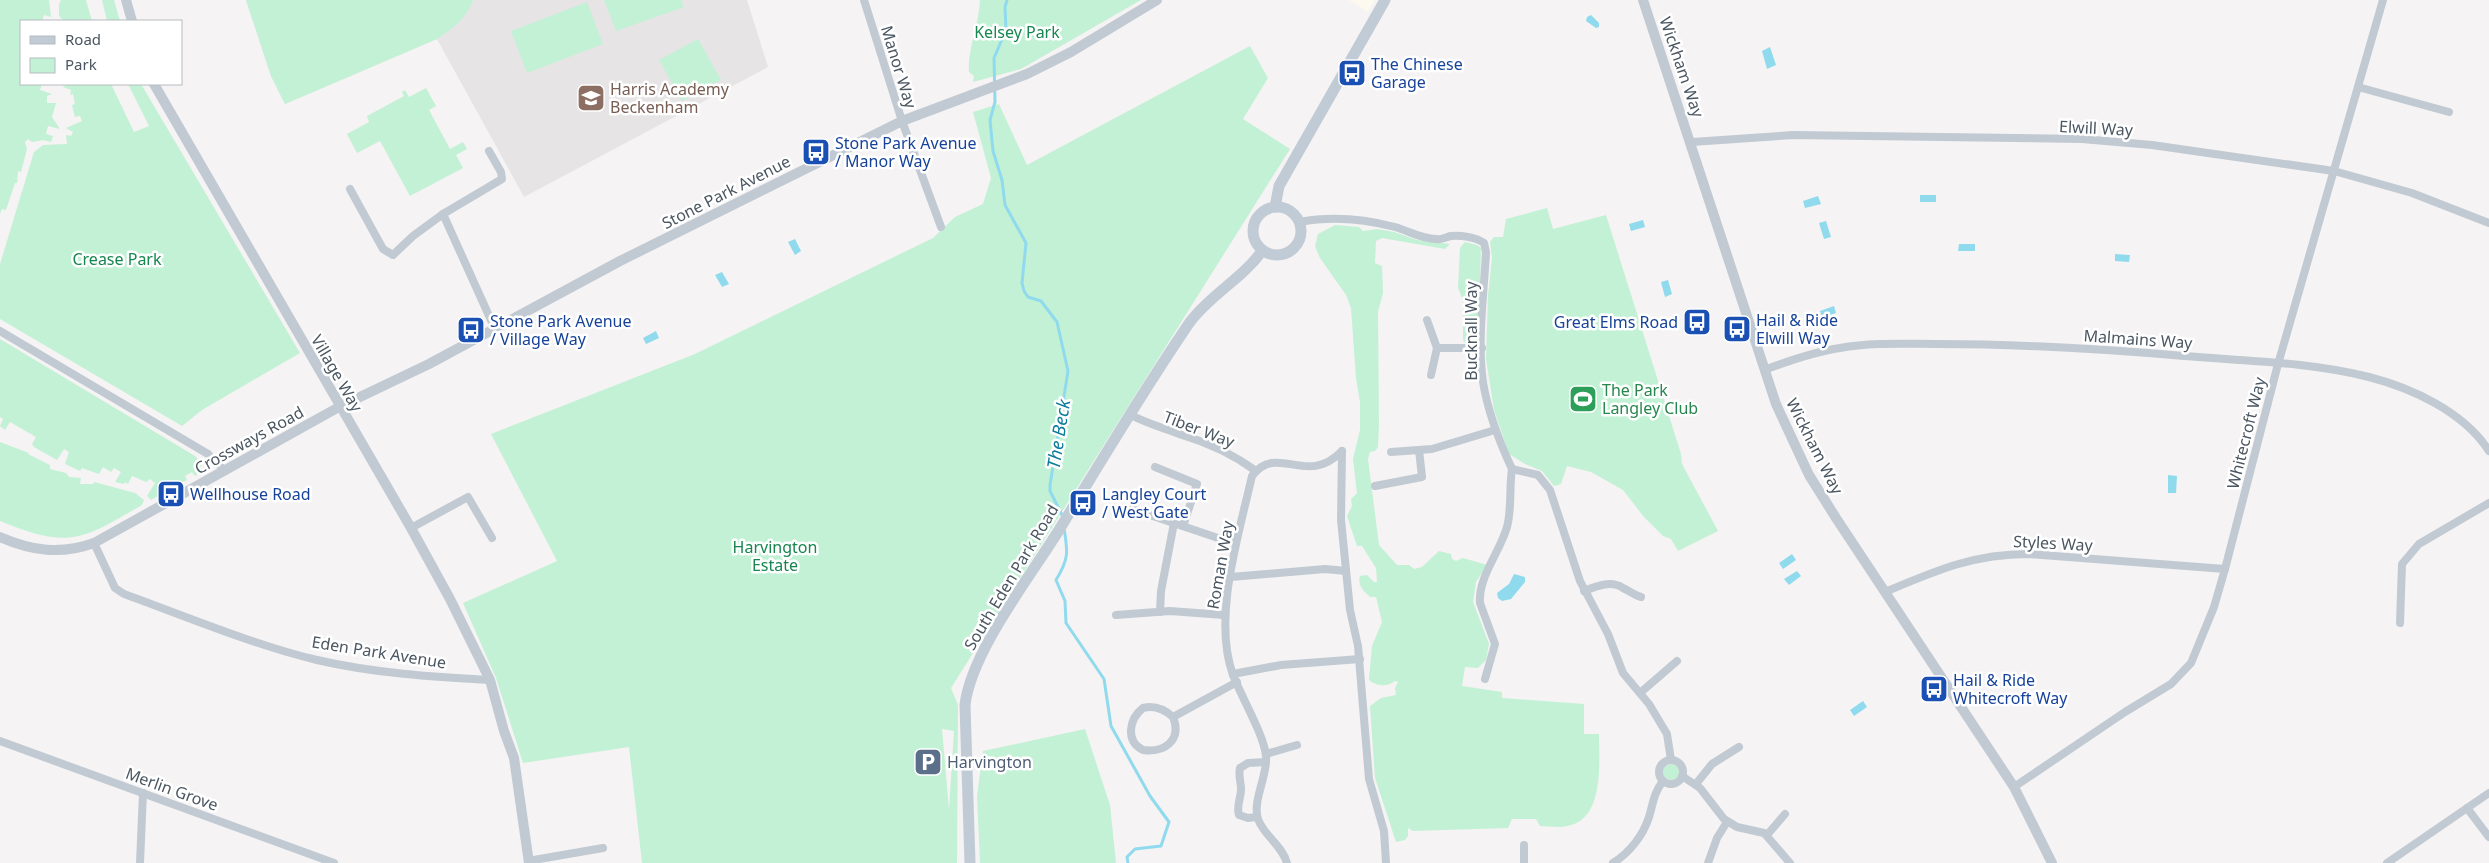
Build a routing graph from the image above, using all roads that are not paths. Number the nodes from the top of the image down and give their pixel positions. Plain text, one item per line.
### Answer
1 (126, 0) edge
2 (864, 0) edge
3 (1157, 0) edge
4 (1385, 0) edge
5 (1643, 0) edge
6 (2383, 0) edge
7 (132, 20) edge
8 (155, 85) edge
9 (2358, 87) junction
10 (2449, 112) dead end
11 (902, 121) junction
12 (1692, 142) junction
13 (489, 151) dead end
14 (2334, 171) junction
15 (350, 189) dead end
16 (1275, 207) junction
17 (443, 214) junction
18 (1300, 222) junction
19 (2489, 223) edge
20 (942, 227) dead end
21 (1262, 250) junction
22 (1427, 320) dead end
23 (495, 329) junction
24 (0, 331) edge
25 (1437, 348) junction
26 (1482, 348) junction
27 (2278, 364) junction
28 (1764, 370) junction
29 (1431, 375) dead end
30 (339, 407) junction
31 (1131, 415) junction
32 (1495, 430) junction
33 (1419, 450) junction
34 (2489, 451) edge
35 (1391, 452) dead end
36 (1156, 467) dead end
37 (1512, 469) junction
38 (225, 471) junction
39 (1256, 471) junction
40 (1375, 486) dead end
41 (2489, 503) edge
42 (1132, 509) dead end
43 (1174, 523) junction
44 (1183, 526) junction
45 (411, 528) junction
46 (0, 537) edge
47 (492, 538) dead end
48 (1236, 541) junction
49 (94, 543) junction
50 (2225, 569) junction
51 (1346, 572) junction
52 (1231, 577) junction
53 (1584, 590) junction
54 (1885, 592) junction
55 (1641, 597) dead end
56 (1160, 612) junction
57 (1116, 615) dead end
58 (1224, 615) junction
59 (2400, 623) dead end
60 (1360, 659) junction
61 (1677, 662) dead end
62 (1235, 678) junction
63 (1485, 679) dead end
64 (490, 680) junction
65 (1640, 693) junction
66 (1173, 716) junction
67 (0, 740) edge
68 (1297, 745) dead end
69 (1739, 748) dead end
70 (1266, 758) junction
71 (1671, 760) junction
72 (1682, 776) junction
73 (1663, 781) junction
74 (1696, 784) junction
75 (2014, 787) junction
76 (142, 793) junction
77 (2489, 793) edge
78 (2467, 808) junction
79 (1785, 814) dead end
80 (1258, 817) junction
81 (1727, 822) junction
82 (1767, 835) junction
83 (2489, 838) edge
84 (1524, 845) dead end
85 (603, 848) dead end
86 (528, 862) edge
87 (140, 863) edge
88 (334, 863) edge
89 (970, 863) edge
90 (1287, 863) edge
91 (1386, 863) edge
92 (1524, 863) edge
93 (1613, 863) edge
94 (1708, 863) edge
95 (1790, 863) edge
96 (2052, 863) edge
97 (2387, 863) edge

1 - 7 street
2 - 11 street, Manor Way
3 - 11 street, Stone Park Avenue
4 - 16 main road
5 - 12 street, Wickham Way
6 - 9 street, Whitecroft Way
8 - 30 street, Village Way
9 - 10 street
9 - 14 street, Whitecroft Way
11 - 20 street, Manor Way
11 - 23 street, Stone Park Avenue
12 - 14 street, Elwill Way
12 - 28 street, Wickham Way
13 - 17 street
14 - 19 street, Elwill Way
14 - 27 street, Whitecroft Way
15 - 17 street
16 - 18 main road
16 - 21 main road
17 - 23 street
18 - 21 main road
18 - 26 street, Bucknall Way
21 - 31 main road, South Eden Park Road
22 - 25 street
23 - 30 street, Stone Park Avenue
24 - 38 street
25 - 26 street
25 - 29 street
26 - 32 street, Bucknall Way
27 - 28 street, Malmains Way
27 - 34 street, Malmains Way
27 - 50 street, Whitecroft Way
28 - 54 street, Wickham Way
30 - 38 street, Crossways Road
30 - 45 street, Village Way
31 - 39 street, Tiber Way
31 - 89 main road, South Eden Park Road
32 - 33 street
32 - 37 street, Bucknall Way
33 - 35 street
33 - 40 street
36 - 44 street
37 - 53 street
37 - 63 street
38 - 49 street, Crossways Road
39 - 48 street, Roman Way
39 - 51 street
41 - 59 street
42 - 43 street
43 - 44 street
43 - 56 street
44 - 48 street
45 - 47 street
45 - 64 street, Village Way
46 - 49 street
48 - 52 street, Roman Way
49 - 64 street, Eden Park Avenue
50 - 54 street, Styles Way
50 - 75 street, Whitecroft Way
51 - 52 street
51 - 60 street
52 - 58 street, Roman Way
53 - 55 street
53 - 65 street
54 - 75 street, Wickham Way
56 - 57 street
56 - 58 street
58 - 62 street, Roman Way
60 - 62 street
60 - 91 street
61 - 65 street
62 - 66 street
62 - 70 street, Roman Way
64 - 86 street
65 - 71 street
66 - 66 street
67 - 76 street, Merlin Grove
68 - 70 street
69 - 74 street
70 - 80 street
70 - 80 street
71 - 72 street
71 - 73 street
72 - 73 street
72 - 74 street
73 - 93 street
74 - 81 street
75 - 96 street, Wickham Way
76 - 87 street
76 - 88 street, Merlin Grove
77 - 78 street
78 - 83 street
78 - 97 street
79 - 82 street
80 - 90 street
81 - 82 street
81 - 94 street
82 - 95 street
84 - 92 street
85 - 86 street

